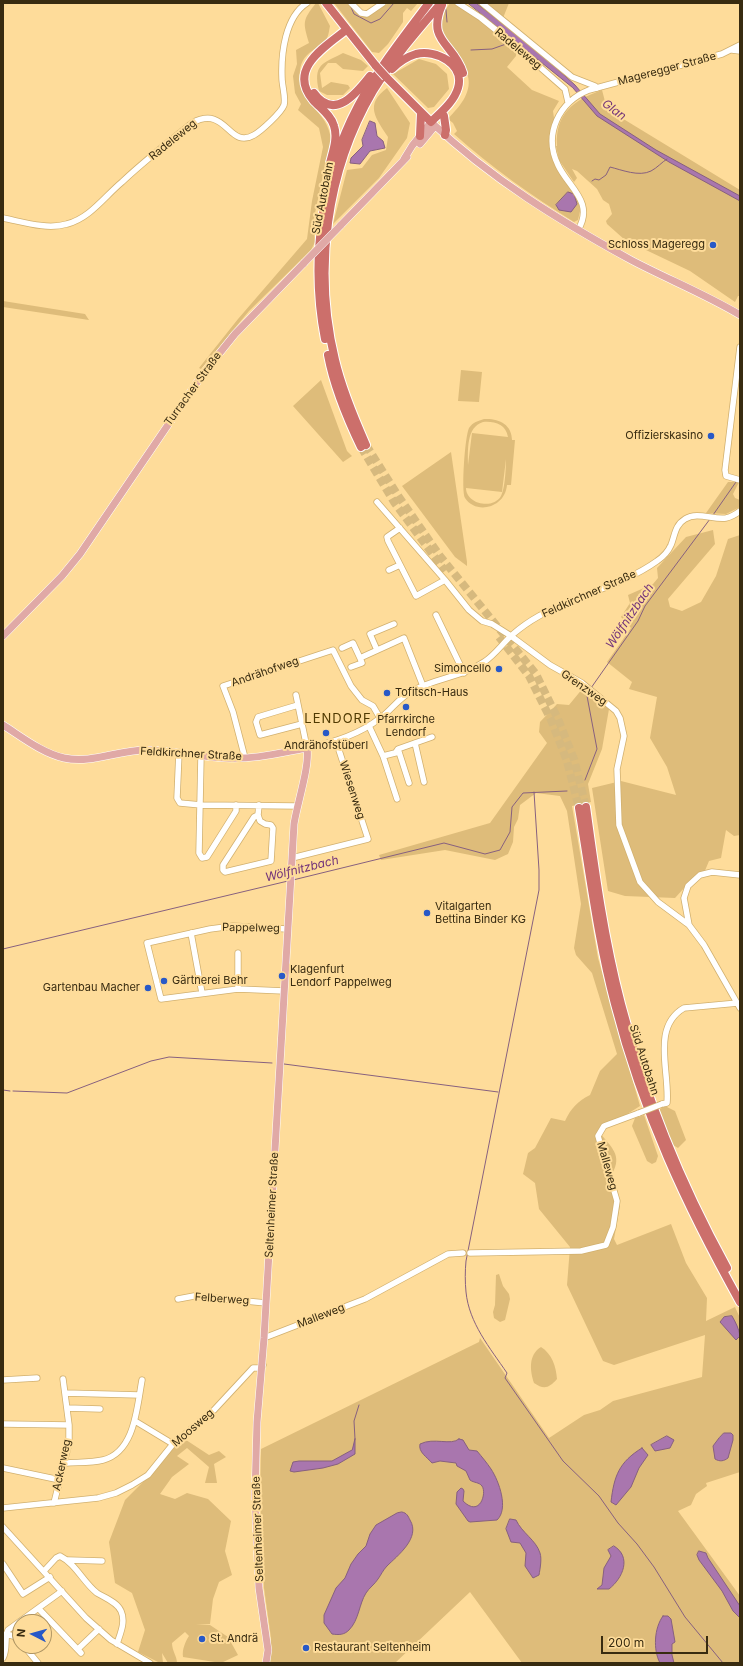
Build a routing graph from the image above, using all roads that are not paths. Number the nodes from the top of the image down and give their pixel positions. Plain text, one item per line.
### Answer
1 (307, 3) edge
2 (326, 3) edge
3 (352, 3) edge
4 (383, 3) edge
5 (429, 3) edge
6 (458, 3) edge
7 (482, 3) edge
8 (441, 5) edge
9 (338, 19) junction
10 (348, 32) junction
11 (336, 38) junction
12 (740, 45) edge
13 (732, 50) junction
14 (740, 51) edge
15 (390, 55) junction
16 (383, 75) junction
17 (597, 88) junction
18 (570, 101) junction
19 (420, 112) junction
20 (442, 114) junction
21 (433, 124) junction
22 (444, 134) junction
23 (424, 135) junction
24 (327, 193) junction
25 (3, 218) edge
26 (578, 230) junction
27 (740, 315) edge
28 (740, 347) edge
29 (737, 479) edge
30 (377, 502) dead end
31 (740, 511) edge
32 (400, 528) junction
33 (400, 564) junction
34 (388, 570) dead end
35 (445, 580) junction
36 (436, 615) dead end
37 (394, 624) dead end
38 (3, 636) edge
39 (511, 636) junction
40 (342, 648) dead end
41 (377, 650) junction
42 (360, 658) junction
43 (351, 668) dead end
44 (464, 673) junction
45 (423, 686) junction
46 (296, 695) dead end
47 (298, 705) junction
48 (380, 718) junction
49 (302, 724) junction
50 (3, 725) edge
51 (369, 726) junction
52 (432, 737) dead end
53 (336, 741) junction
54 (415, 743) junction
55 (307, 748) junction
56 (179, 752) junction
57 (395, 753) junction
58 (201, 756) junction
59 (383, 756) junction
60 (246, 758) junction
61 (424, 782) dead end
62 (409, 783) dead end
63 (397, 800) dead end
64 (201, 805) junction
65 (236, 805) junction
66 (259, 805) junction
67 (296, 806) junction
68 (258, 814) junction
69 (292, 858) junction
70 (740, 875) edge
71 (689, 925) junction
72 (287, 929) junction
73 (191, 933) junction
74 (238, 953) dead end
75 (238, 988) junction
76 (284, 991) junction
77 (202, 993) junction
78 (739, 1006) edge
79 (462, 1253) dead end
80 (470, 1253) dead end
81 (740, 1291) edge
82 (178, 1299) dead end
83 (740, 1302) edge
84 (266, 1303) junction
85 (264, 1338) junction
86 (263, 1365) junction
87 (37, 1378) dead end
88 (63, 1379) dead end
89 (3, 1380) edge
90 (142, 1380) dead end
91 (65, 1393) junction
92 (139, 1395) junction
93 (67, 1408) junction
94 (100, 1408) dead end
95 (135, 1421) junction
96 (3, 1424) edge
97 (69, 1425) junction
98 (173, 1444) junction
99 (65, 1463) junction
100 (3, 1468) edge
101 (60, 1480) junction
102 (54, 1503) junction
103 (3, 1508) edge
104 (3, 1527) edge
105 (68, 1560) junction
106 (102, 1561) dead end
107 (3, 1564) edge
108 (44, 1571) junction
109 (50, 1577) junction
110 (62, 1591) junction
111 (39, 1609) junction
112 (99, 1629) junction
113 (6, 1634) junction
114 (12, 1636) edge
115 (117, 1644) junction
116 (31, 1654) edge
117 (3, 1658) edge
118 (38, 1663) edge
119 (150, 1663) edge
120 (266, 1663) edge

1 - 25 street, Radeleweg
2 - 9 highway
3 - 4 street
5 - 15 highway, Süd Autobahn
6 - 18 street, Radeleweg
7 - 17 street
8 - 16 highway, Süd Autobahn
8 - 20 highway
9 - 10 highway
9 - 11 highway
10 - 11 highway
10 - 15 highway
10 - 19 highway, bridge
11 - 24 highway
12 - 13 street, Mageregger Straße
13 - 14 street
13 - 17 street, Mageregger Straße
15 - 24 highway, Süd Autobahn
16 - 20 highway
16 - 24 highway, Süd Autobahn
17 - 18 street, Mageregger Straße
18 - 26 street, Mageregger Straße
19 - 20 highway
19 - 21 highway
19 - 23 highway
20 - 21 highway
20 - 22 highway
21 - 22 main road
21 - 23 main road, Turracher Straße
22 - 23 main road
22 - 26 main road
23 - 38 main road, Turracher Straße, bridge
26 - 27 main road
28 - 29 street
30 - 32 street, Grenzweg
31 - 39 street, Feldkirchner Straße
32 - 33 street
32 - 35 street, Grenzweg
33 - 34 street
33 - 35 street
35 - 39 street, Grenzweg
36 - 44 street
37 - 41 street
39 - 44 street, Feldkirchner Straße
39 - 71 street, Grenzweg
40 - 42 street
41 - 42 street
41 - 45 street
42 - 43 street
44 - 45 street, Feldkirchner Straße
45 - 48 street, Feldkirchner Straße
46 - 47 street
47 - 49 street
47 - 49 street
48 - 51 street, Feldkirchner Straße
48 - 60 street, Andrähofweg
49 - 55 street
50 - 56 main road, Feldkirchner Straße
51 - 53 street, Feldkirchner Straße
51 - 59 street
52 - 54 street
53 - 55 street, Feldkirchner Straße
53 - 69 street, Wiesenweg
54 - 57 street
54 - 61 street
55 - 60 main road, Feldkirchner Straße
55 - 67 main road, Seltenheimer Straße
56 - 58 main road, Feldkirchner Straße
56 - 64 street
57 - 59 street
57 - 62 street
58 - 60 main road, Feldkirchner Straße
58 - 64 street
59 - 63 street
64 - 65 street
64 - 65 street
65 - 66 street
66 - 67 street
66 - 68 street
67 - 69 main road, Seltenheimer Straße
68 - 68 street
69 - 72 main road, Seltenheimer Straße
70 - 71 street
71 - 78 street
72 - 73 street, Pappelweg
72 - 76 main road, Seltenheimer Straße
73 - 77 street
73 - 77 street, Pappelweg
74 - 75 street
75 - 76 street, Pappelweg
75 - 77 street, Pappelweg
76 - 84 main road, Seltenheimer Straße
78 - 80 street, Malleweg, bridge
79 - 85 street, Malleweg
81 - 83 highway, Süd Autobahn
82 - 84 street, Felberweg
84 - 85 main road, Seltenheimer Straße
85 - 86 main road, Seltenheimer Straße
86 - 98 street, Moosweg
86 - 120 main road, Seltenheimer Straße
87 - 89 street
88 - 91 street, Ackerweg
90 - 92 street
91 - 92 street
91 - 93 street, Ackerweg
92 - 95 street
93 - 94 street
93 - 97 street, Ackerweg
95 - 98 street
95 - 99 street
96 - 97 street
97 - 99 street, Ackerweg
98 - 102 street, Moosweg
99 - 101 street, Ackerweg
100 - 101 street
101 - 102 street, Ackerweg
102 - 103 street, Moosweg
104 - 108 street
105 - 106 street
105 - 108 street
105 - 115 street
107 - 109 street
108 - 109 street
109 - 110 street
110 - 111 street
110 - 112 street
111 - 112 street
111 - 113 street
112 - 115 street
113 - 114 street
113 - 117 street
115 - 119 street
116 - 118 street

